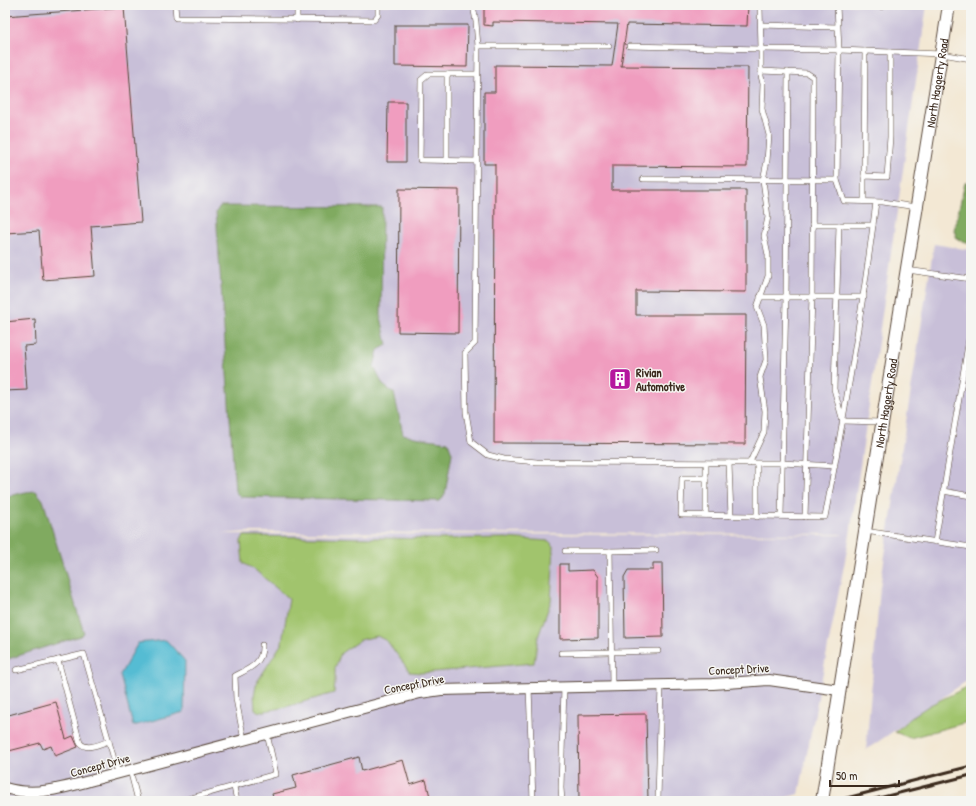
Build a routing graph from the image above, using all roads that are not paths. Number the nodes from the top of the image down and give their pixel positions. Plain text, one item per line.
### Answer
1 (175, 5) edge
2 (297, 5) edge
3 (378, 5) edge
4 (472, 5) edge
5 (762, 5) edge
6 (838, 5) edge
7 (949, 5) edge
8 (297, 20) junction
9 (761, 25) junction
10 (837, 27) junction
11 (478, 46) junction
12 (610, 46) dead end
13 (629, 46) dead end
14 (761, 49) junction
15 (839, 50) junction
16 (864, 51) junction
17 (890, 52) junction
18 (942, 54) junction
19 (971, 59) edge
20 (761, 71) junction
21 (788, 72) junction
22 (447, 74) junction
23 (477, 74) junction
24 (447, 161) junction
25 (476, 161) junction
26 (864, 176) junction
27 (643, 179) dead end
28 (787, 179) junction
29 (813, 179) junction
30 (763, 180) junction
31 (837, 180) junction
32 (864, 201) junction
33 (876, 202) junction
34 (916, 207) junction
35 (812, 225) junction
36 (839, 225) junction
37 (873, 225) junction
38 (906, 270) junction
39 (971, 279) edge
40 (760, 297) junction
41 (786, 297) junction
42 (812, 297) junction
43 (837, 297) junction
44 (864, 297) junction
45 (971, 327) edge
46 (843, 421) junction
47 (882, 422) junction
48 (706, 463) junction
49 (729, 463) junction
50 (782, 463) junction
51 (749, 464) junction
52 (757, 464) junction
53 (808, 464) junction
54 (835, 466) junction
55 (706, 478) junction
56 (943, 491) junction
57 (971, 496) edge
58 (706, 515) junction
59 (731, 516) junction
60 (757, 516) junction
61 (780, 516) junction
62 (805, 517) junction
63 (865, 531) junction
64 (935, 542) junction
65 (971, 547) edge
66 (656, 550) dead end
67 (565, 551) dead end
68 (610, 551) junction
69 (262, 645) dead end
70 (658, 651) dead end
71 (612, 652) junction
72 (561, 653) dead end
73 (58, 660) junction
74 (16, 670) dead end
75 (612, 685) junction
76 (661, 685) junction
77 (529, 687) junction
78 (564, 687) junction
79 (839, 690) junction
80 (266, 734) junction
81 (244, 740) junction
82 (109, 741) junction
83 (130, 770) junction
84 (118, 773) junction
85 (234, 787) junction
86 (5, 788) edge
87 (138, 801) edge
88 (181, 801) edge
89 (237, 801) edge
90 (533, 801) edge
91 (562, 801) edge
92 (657, 801) edge
93 (822, 801) edge

1 - 8 lane
2 - 8 lane
3 - 8 lane
4 - 11 lane
5 - 9 lane
6 - 10 lane
7 - 18 street, North Haggerty Road
9 - 10 lane
9 - 14 lane
10 - 15 lane
11 - 12 lane
11 - 23 lane
13 - 14 lane
14 - 15 lane
14 - 20 lane
15 - 16 lane
15 - 31 lane
16 - 17 lane
16 - 26 lane
17 - 18 lane
17 - 26 lane
18 - 19 lane
18 - 34 street, North Haggerty Road
20 - 21 lane
20 - 30 lane
21 - 28 lane
21 - 29 lane
22 - 23 lane
22 - 24 lane
22 - 24 lane
23 - 25 lane
24 - 25 lane
25 - 48 lane
26 - 32 lane
27 - 30 lane
28 - 29 lane
28 - 30 lane
28 - 41 lane
29 - 31 lane
29 - 35 lane
30 - 40 lane
31 - 32 lane
32 - 33 lane
33 - 34 lane
33 - 37 lane
34 - 38 street, North Haggerty Road
35 - 36 lane
35 - 42 lane
36 - 37 lane
36 - 43 lane
37 - 44 lane
38 - 39 lane
38 - 47 street, North Haggerty Road
40 - 41 lane
40 - 51 lane
41 - 42 lane
41 - 50 lane
42 - 43 lane
42 - 53 lane
43 - 44 lane
43 - 46 lane
44 - 46 lane
45 - 56 lane
46 - 47 lane
46 - 54 lane
47 - 63 street, North Haggerty Road
48 - 49 lane
48 - 55 lane
49 - 51 lane
49 - 59 lane
50 - 52 lane
50 - 53 lane
50 - 61 lane
51 - 52 lane
52 - 60 lane
53 - 54 lane
53 - 62 lane
54 - 62 lane
55 - 58 lane
55 - 58 lane
56 - 57 lane
56 - 64 lane
58 - 59 lane
59 - 60 lane
60 - 61 lane
61 - 62 lane
63 - 64 lane
63 - 79 street, North Haggerty Road
64 - 65 lane
66 - 68 lane
67 - 68 lane
68 - 71 lane
69 - 81 lane
70 - 71 lane
71 - 72 lane
71 - 75 lane
73 - 74 lane
73 - 82 lane
73 - 82 lane
75 - 76 street, Concept Drive
75 - 78 street, Concept Drive
76 - 79 street, Concept Drive
76 - 92 lane
77 - 78 street, Concept Drive
77 - 80 street, Concept Drive
77 - 90 lane
78 - 91 lane
79 - 93 street, North Haggerty Road
80 - 81 street, Concept Drive
80 - 85 lane
81 - 83 street, Concept Drive
82 - 84 lane
83 - 84 street, Concept Drive
83 - 87 lane
84 - 86 street, Concept Drive
85 - 88 lane
85 - 89 lane

